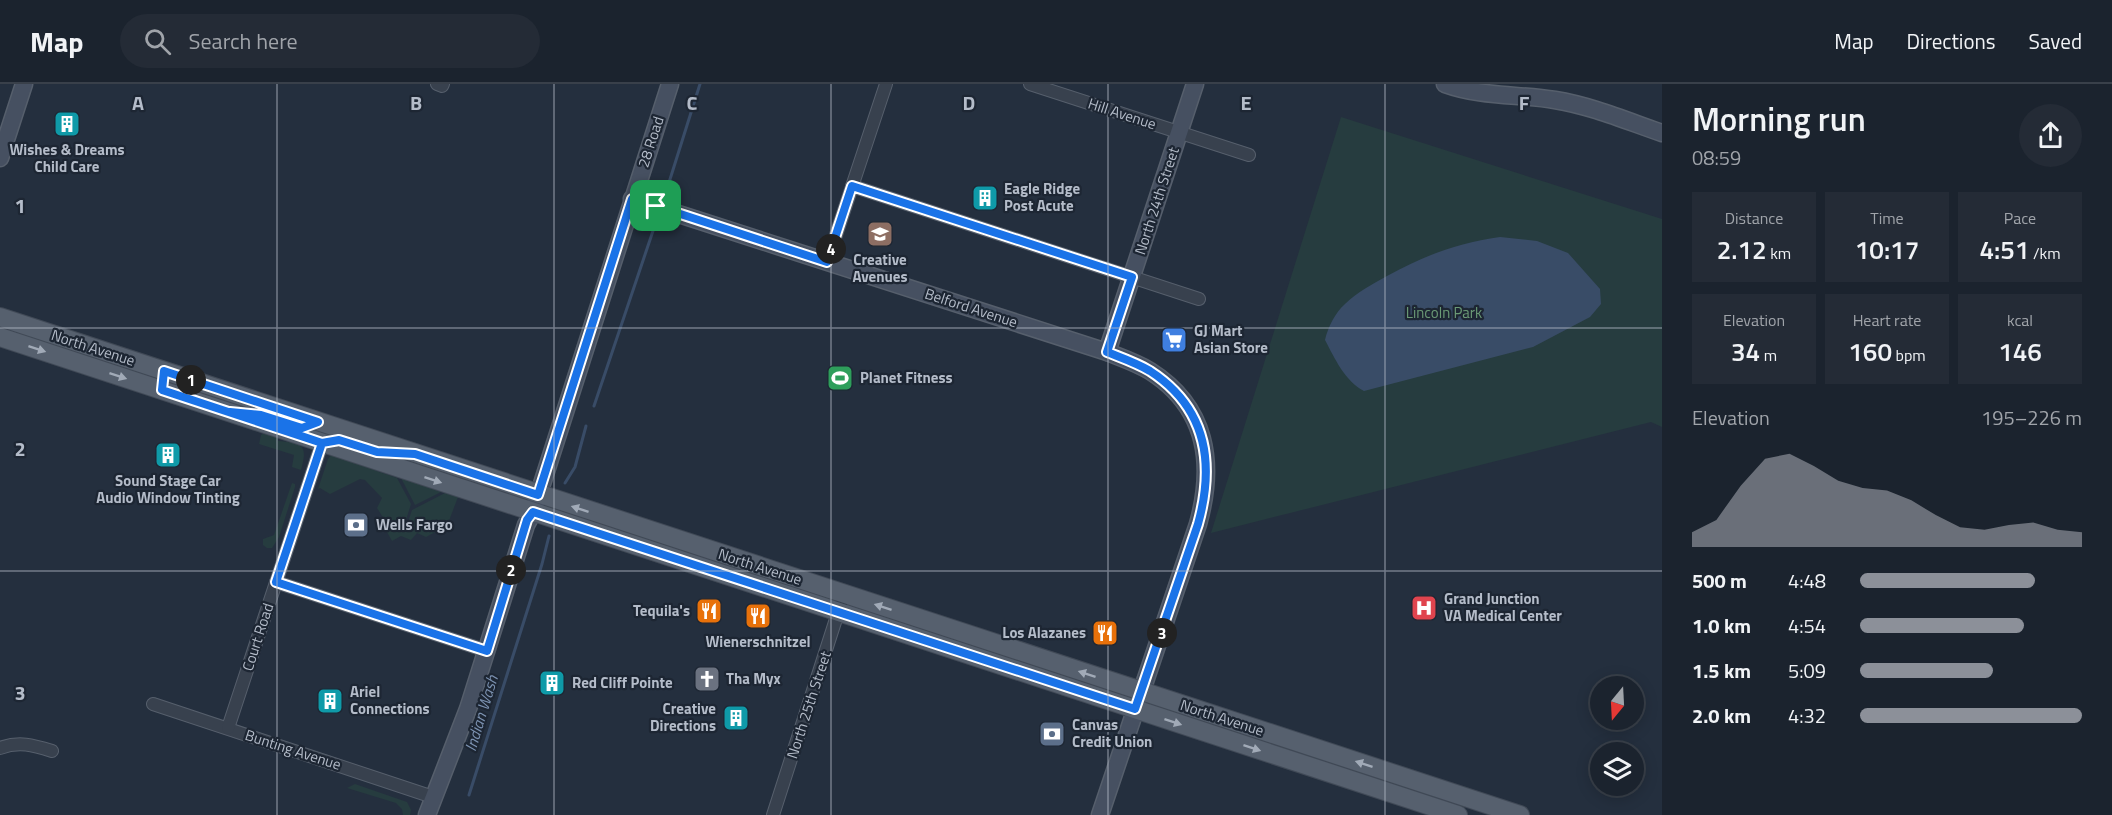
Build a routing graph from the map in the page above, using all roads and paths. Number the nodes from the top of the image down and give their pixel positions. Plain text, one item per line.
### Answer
1 (24, 84) edge
2 (670, 84) edge
3 (886, 84) edge
4 (1030, 84) edge
5 (1195, 84) edge
6 (1445, 84) edge
7 (1502, 89) edge
8 (1180, 132) junction
9 (1662, 133) edge
10 (1249, 155) dead end
11 (0, 158) edge
12 (852, 186) junction
13 (632, 199) junction
14 (827, 262) junction
15 (1132, 277) junction
16 (1199, 299) dead end
17 (0, 317) edge
18 (0, 337) edge
19 (1107, 352) junction
20 (164, 371) junction
21 (162, 390) junction
22 (230, 412) junction
23 (318, 422) junction
24 (322, 443) junction
25 (415, 454) junction
26 (535, 504) junction
27 (607, 537) junction
28 (692, 545) junction
29 (693, 565) junction
30 (781, 574) junction
31 (276, 582) junction
32 (844, 594) junction
33 (838, 612) junction
34 (487, 651) junction
35 (1139, 701) junction
36 (153, 704) dead end
37 (228, 728) junction
38 (0, 748) edge
39 (52, 752) dead end
40 (1357, 782) junction
41 (1440, 789) junction
42 (433, 797) junction
43 (1498, 808) junction
44 (1433, 811) edge
45 (427, 815) edge
46 (772, 815) edge
47 (1100, 815) edge
48 (1458, 815) edge
49 (1520, 815) edge

1 - 11 street
2 - 13 street, 28 Road
3 - 12 street
4 - 8 street, Hill Avenue
5 - 8 street, North 24th Street
6 - 7 street
7 - 9 street
8 - 10 street, Hill Avenue
8 - 15 street, North 24th Street
12 - 14 street
12 - 15 street
13 - 14 street, Belford Avenue
13 - 26 street, 28 Road
14 - 19 street, Belford Avenue
15 - 16 street
15 - 19 street, North 24th Street
17 - 20 main road, North Avenue
18 -> 21 main road, North Avenue
19 - 35 street, Belford Avenue
20 - 21 main road
20 - 23 main road, North Avenue
21 - 22 main road, North Avenue
22 - 23 main road
22 - 24 main road, North Avenue
23 - 25 main road, North Avenue
24 - 25 main road
24 -> 26 main road, North Avenue
24 - 31 street, Court Road
25 - 26 main road, North Avenue
26 - 27 main road, North Avenue
28 -> 26 main road, North Avenue
26 - 34 street, 28 Road
27 - 28 main road
27 - 29 main road, North Avenue
28 - 30 main road, North Avenue
29 - 30 main road
29 - 33 main road, North Avenue
30 - 32 main road, North Avenue
31 - 34 street
31 - 37 street, Court Road
32 - 33 street, North 25th Street
35 -> 32 main road, North Avenue
33 - 35 main road, North Avenue
33 - 46 street, North 25th Street
34 - 42 street, 28 Road
35 -> 40 main road, North Avenue
41 -> 35 main road, North Avenue
35 - 47 street, Belford Avenue
36 - 37 street, Bunting Avenue
37 - 42 street, Bunting Avenue
38 - 39 street
40 - 41 main road
40 - 44 main road, North Avenue
41 - 43 main road, North Avenue
42 - 45 street, 28 Road
43 - 44 main road
43 - 49 main road, North Avenue
44 - 48 main road, North Avenue

